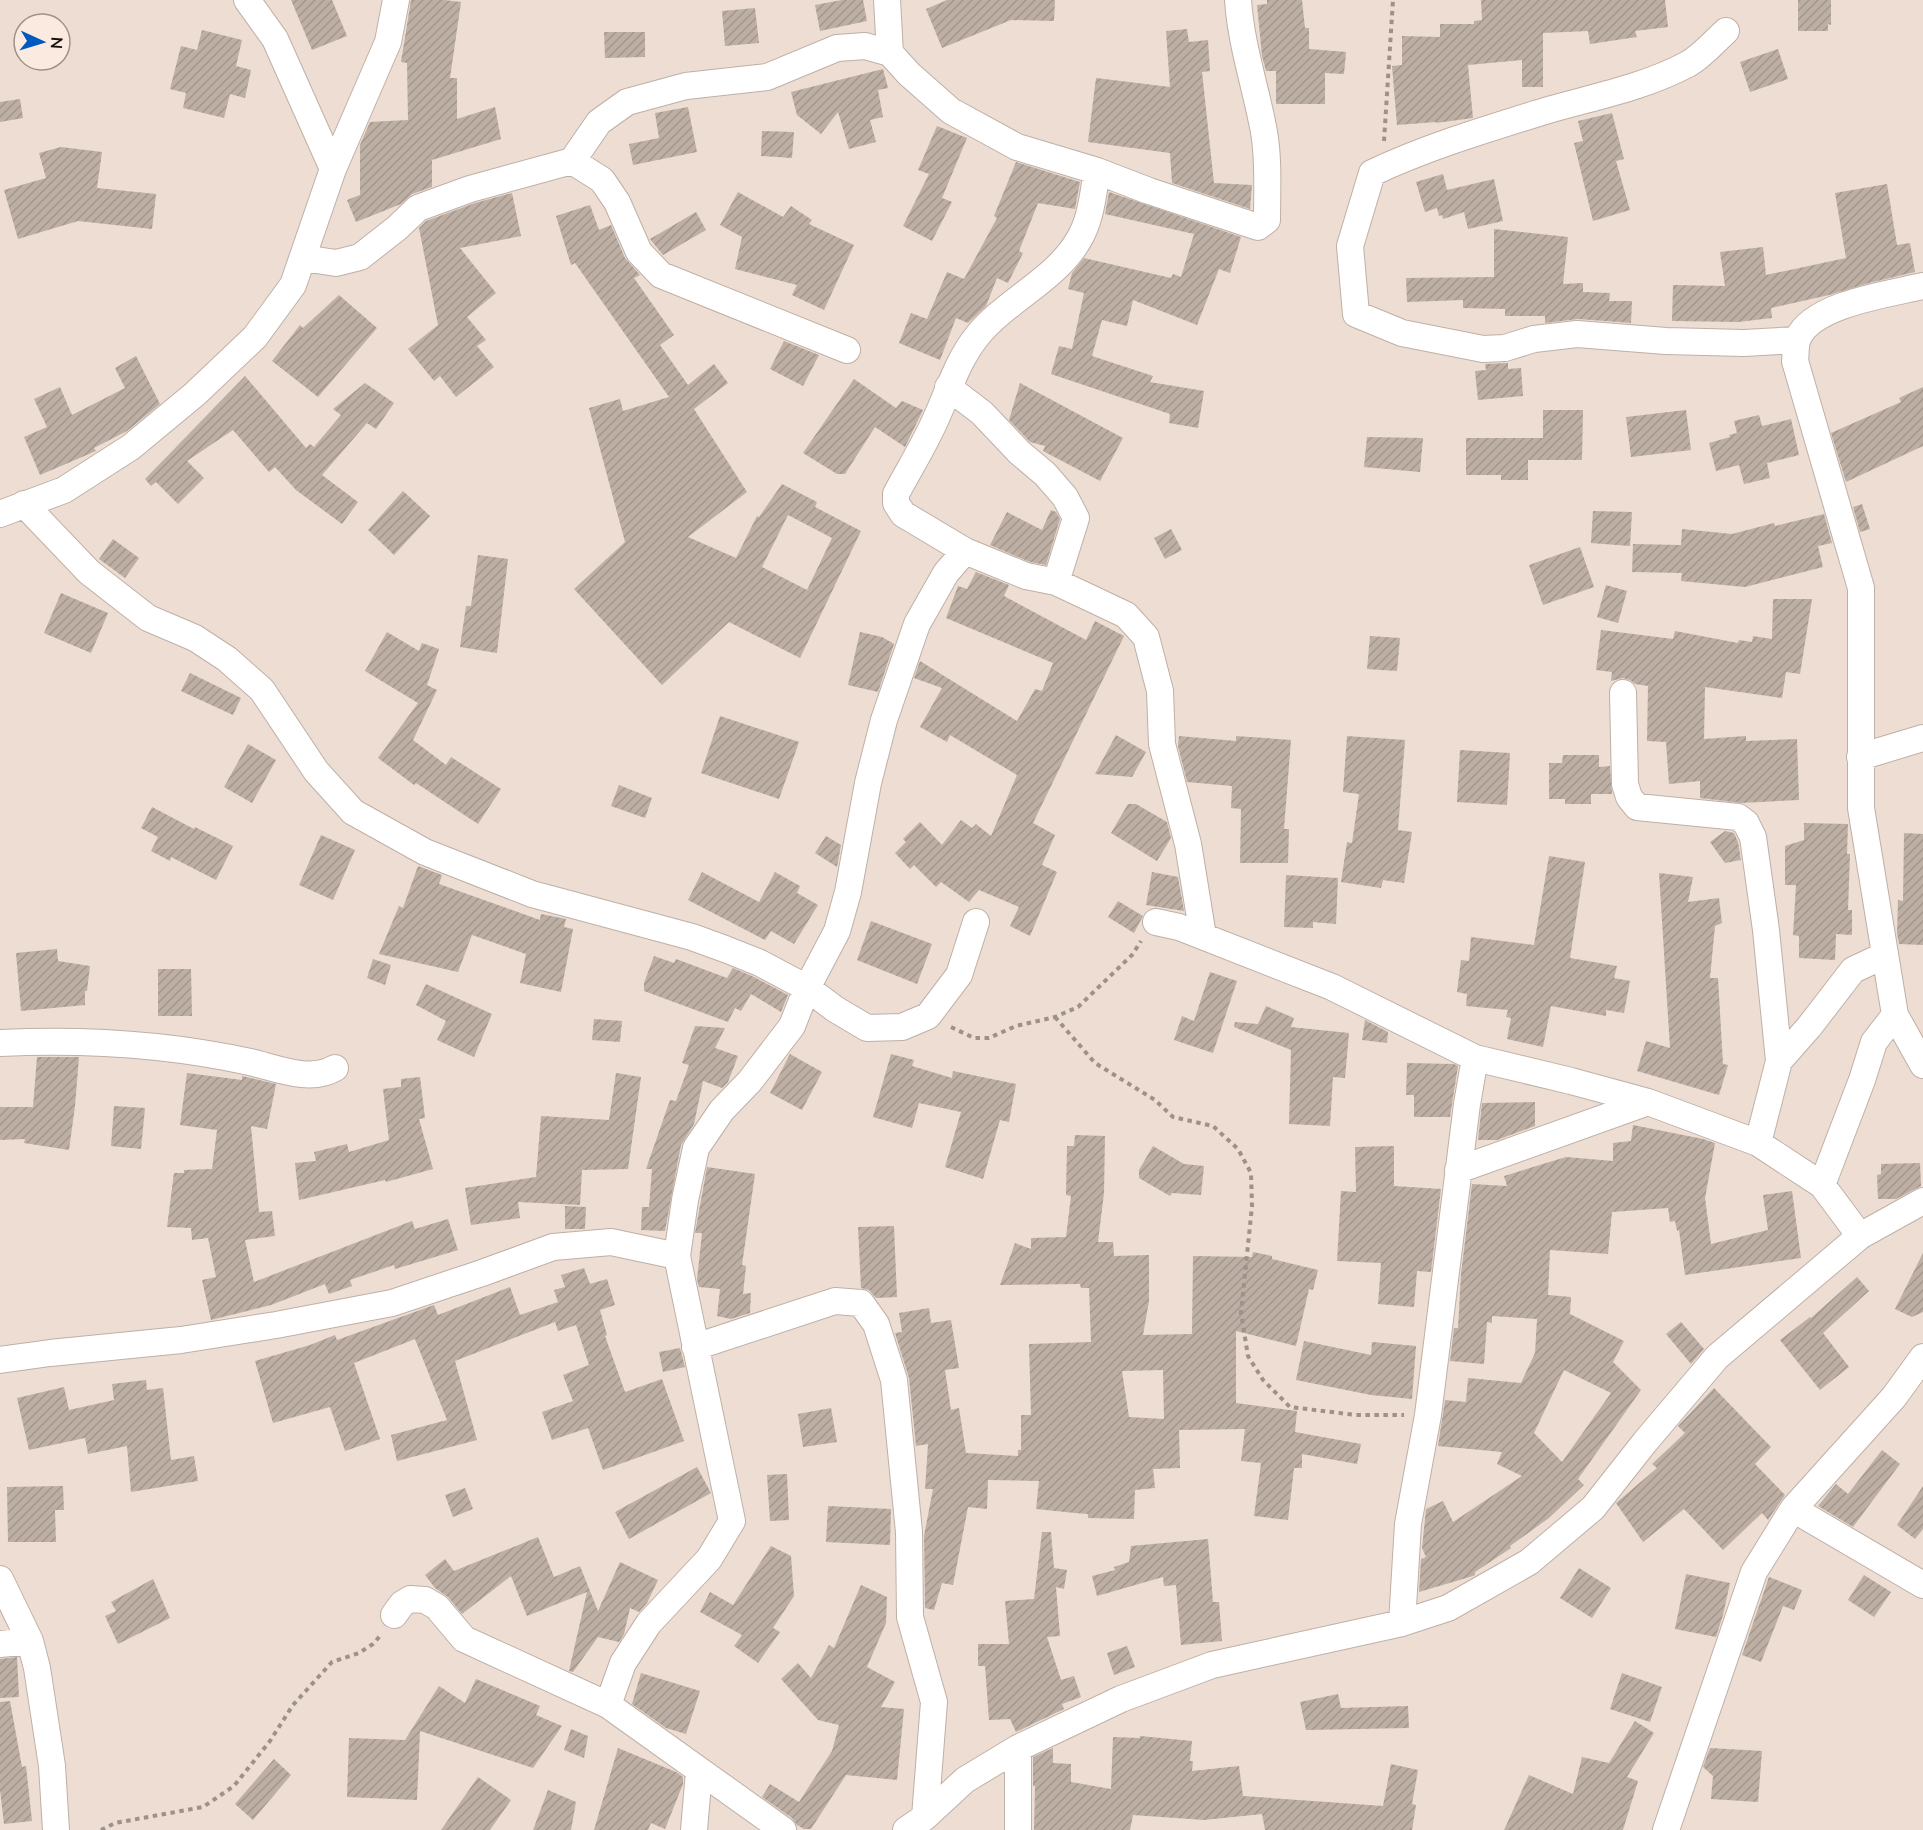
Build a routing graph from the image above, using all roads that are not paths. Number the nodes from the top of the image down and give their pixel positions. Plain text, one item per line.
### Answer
1 (247, 0) edge
2 (396, 0) edge
3 (887, 0) edge
4 (1238, 0) edge
5 (1726, 31) dead end
6 (890, 53) junction
7 (572, 161) junction
8 (333, 169) junction
9 (1097, 171) junction
10 (303, 258) junction
11 (1923, 286) edge
12 (1797, 340) junction
13 (847, 350) dead end
14 (948, 387) junction
15 (24, 504) junction
16 (0, 514) edge
17 (965, 551) junction
18 (1056, 582) junction
19 (1623, 693) dead end
20 (1923, 738) edge
21 (1860, 757) junction
22 (976, 922) dead end
23 (1156, 922) road end
24 (1203, 936) junction
25 (1885, 955) junction
26 (807, 988) junction
27 (1895, 1015) junction
28 (0, 1043) edge
29 (1475, 1058) junction
30 (1779, 1061) junction
31 (1923, 1065) edge
32 (335, 1068) dead end
33 (1648, 1102) junction
34 (1758, 1143) junction
35 (1458, 1170) junction
36 (1822, 1185) junction
37 (1923, 1201) edge
38 (1860, 1236) junction
39 (677, 1256) junction
40 (694, 1347) junction
41 (1923, 1358) edge
42 (0, 1360) edge
43 (1793, 1509) junction
44 (0, 1579) edge
45 (1923, 1585) edge
46 (394, 1615) road end
47 (1402, 1623) junction
48 (30, 1641) junction
49 (0, 1644) edge
50 (608, 1705) junction
51 (1018, 1748) junction
52 (699, 1772) junction
53 (916, 1823) edge
54 (56, 1830) edge
55 (694, 1830) edge
56 (783, 1830) edge
57 (1018, 1830) edge
58 (1666, 1830) edge

1 - 8 street
2 - 8 street
3 - 6 street
4 - 9 street
5 - 12 street
6 - 7 street
6 - 9 street
7 - 10 street
7 - 13 street
8 - 10 street
9 - 14 street
10 - 15 street
11 - 12 street
12 - 21 street
14 - 17 street
14 - 18 street
15 - 16 street
15 - 26 street
17 - 18 street
17 - 26 street
18 - 24 street
19 - 30 street
20 - 21 street
21 - 25 street
22 - 26 street
23 - 24 street
24 - 29 street
25 - 27 street
25 - 30 street
26 - 39 street
27 - 31 street
27 - 36 street
28 - 32 street
29 - 33 street
29 - 35 street
30 - 34 street
33 - 34 street
33 - 35 street
34 - 36 street
35 - 47 street
36 - 38 street
37 - 38 street
38 - 47 street
39 - 40 street
39 - 42 street
40 - 50 street
40 - 53 street
41 - 43 street
43 - 45 street
43 - 58 street
44 - 48 street
46 - 50 street
47 - 51 street
48 - 49 street
48 - 54 street
50 - 52 street
51 - 53 street
51 - 57 street
52 - 55 street
52 - 56 street

